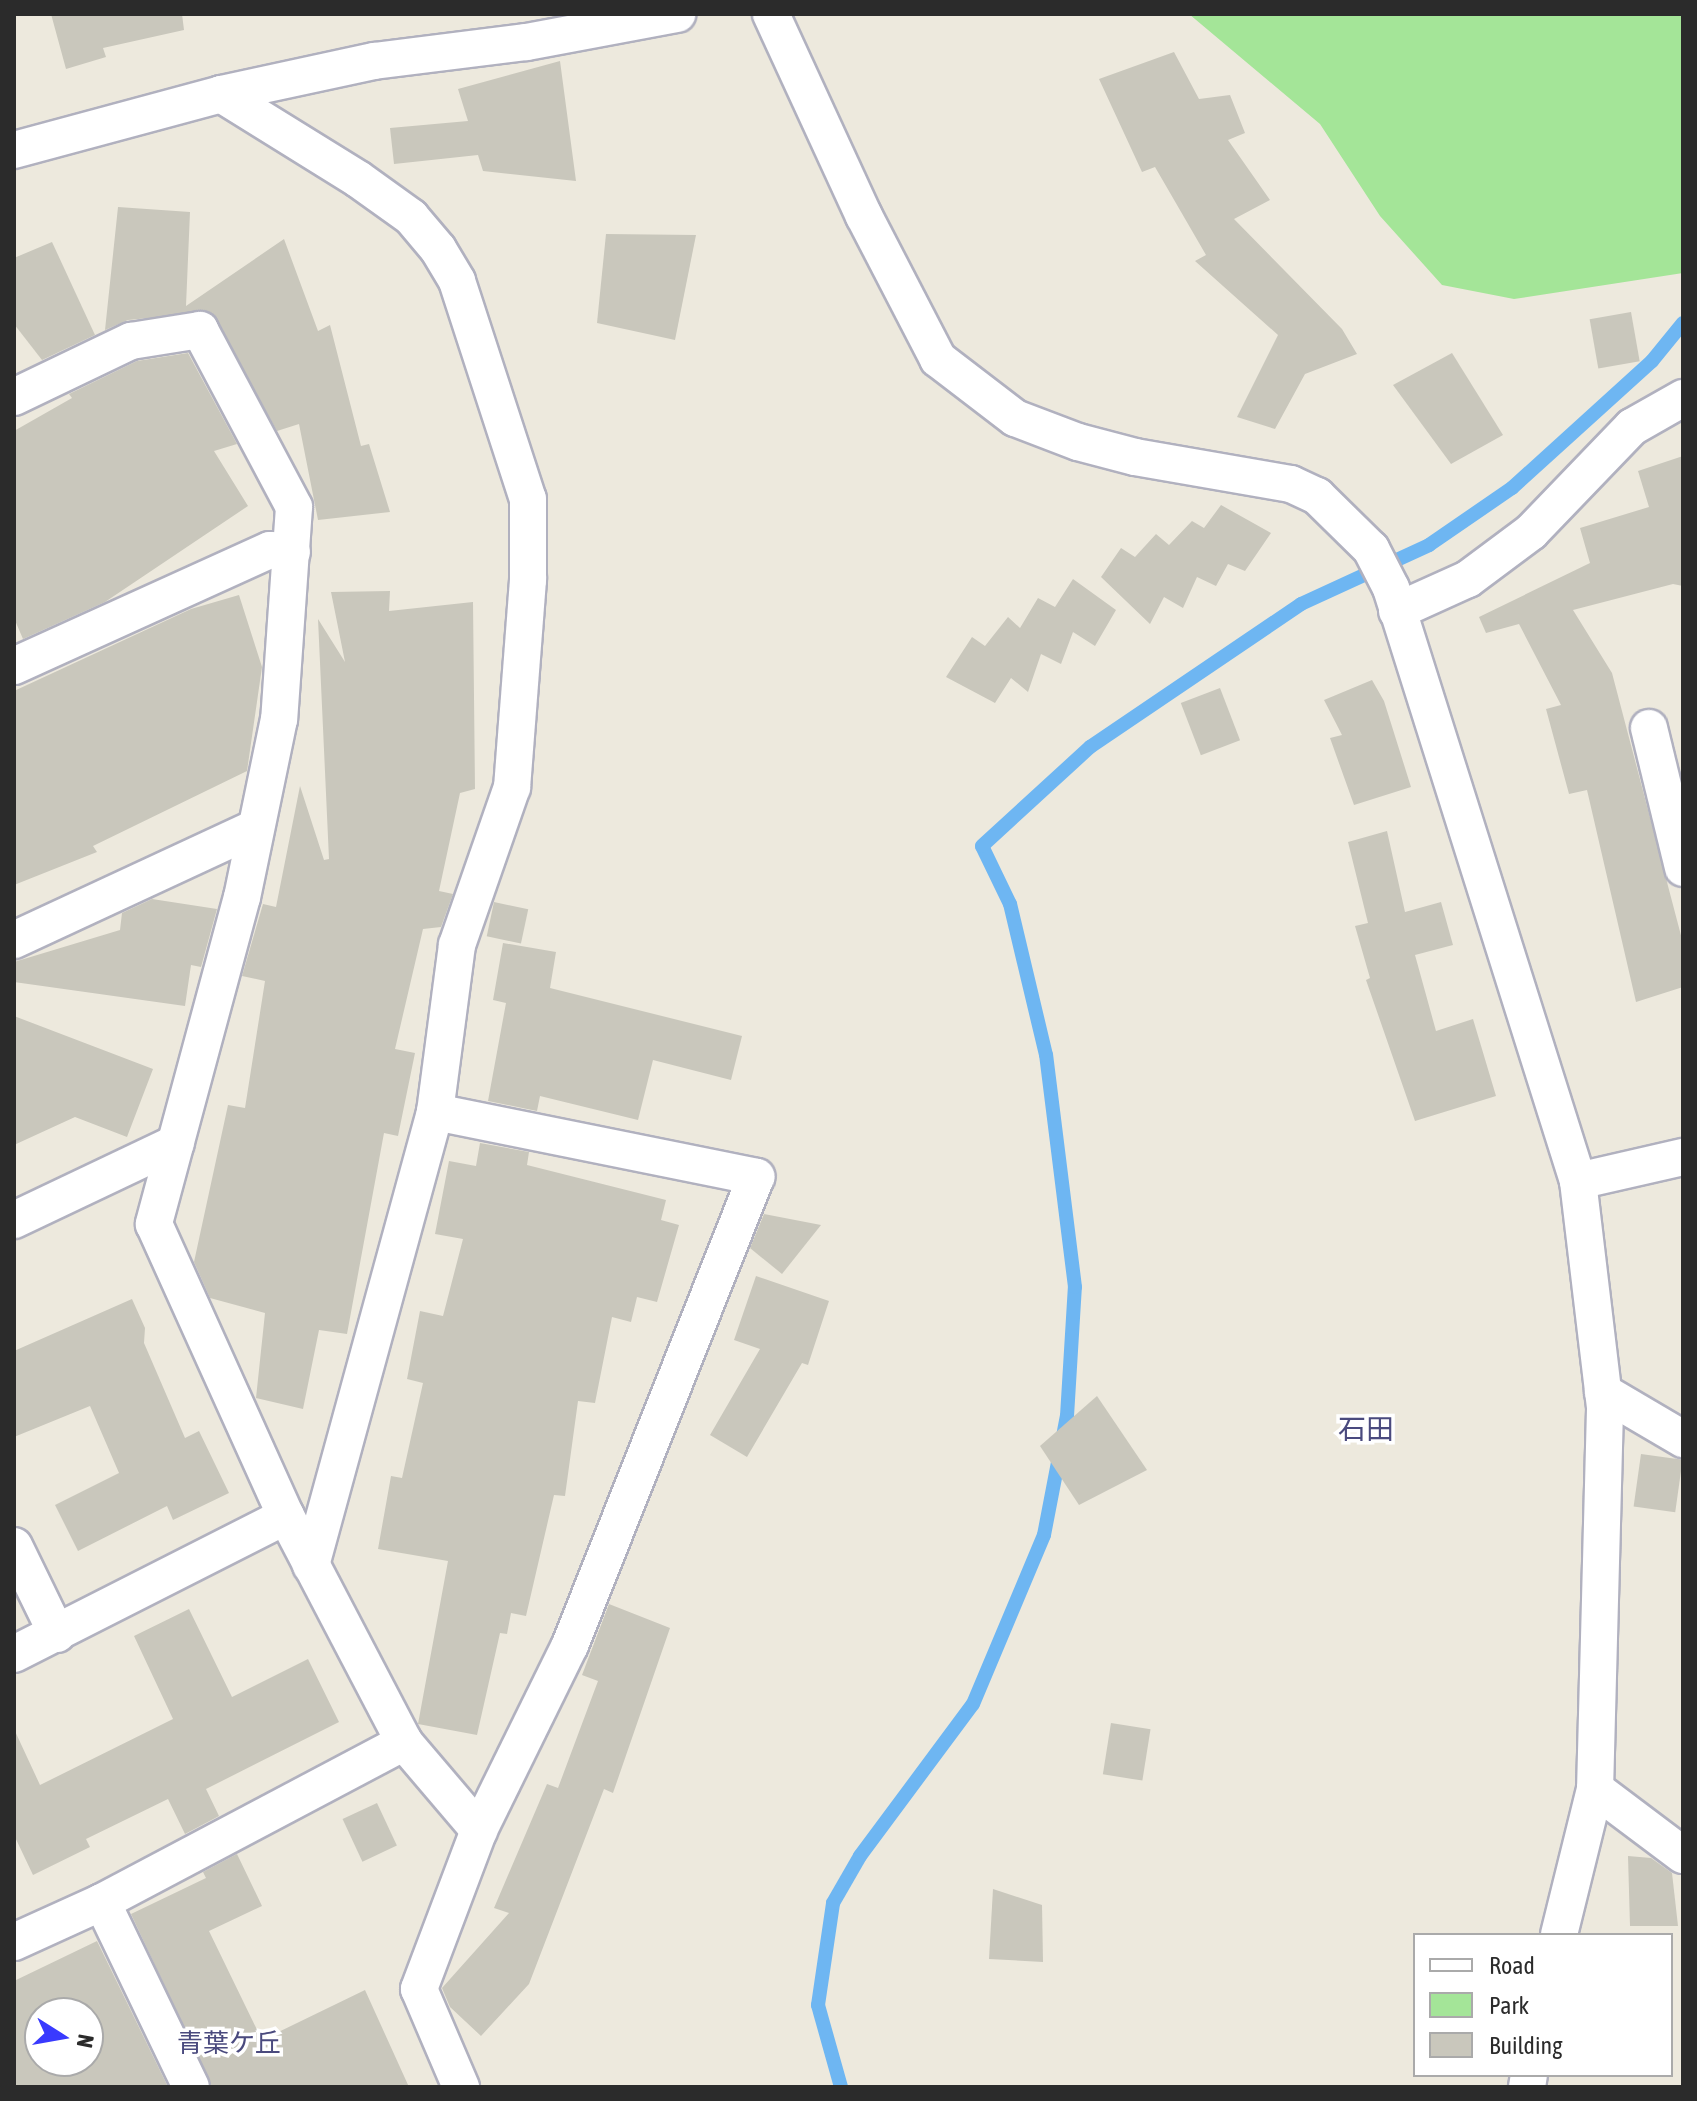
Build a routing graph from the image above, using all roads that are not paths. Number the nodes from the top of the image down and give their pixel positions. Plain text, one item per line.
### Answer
1 (677, 14) edge
2 (771, 14) edge
3 (221, 94) junction
4 (14, 150) edge
5 (14, 397) edge
6 (1683, 398) edge
7 (292, 552) junction
8 (1394, 600) junction
9 (14, 666) edge
10 (1649, 728) dead end
11 (1672, 777) edge
12 (255, 828) junction
13 (1683, 868) edge
14 (14, 940) edge
15 (435, 1112) junction
16 (176, 1143) junction
17 (1683, 1157) edge
18 (1578, 1181) junction
19 (14, 1220) edge
20 (1603, 1392) junction
21 (1683, 1439) edge
22 (286, 1516) junction
23 (14, 1546) edge
24 (311, 1565) junction
25 (57, 1634) junction
26 (14, 1654) edge
27 (404, 1742) junction
28 (1595, 1789) junction
29 (479, 1830) junction
30 (1683, 1855) edge
31 (102, 1902) junction
32 (1559, 1933) edge
33 (14, 1942) edge
34 (191, 2087) edge
35 (461, 2087) edge

1 - 3 street
2 - 8 street
3 - 4 street
3 - 15 street
5 - 7 street
6 - 8 street
7 - 9 street
7 - 12 street
8 - 18 street
10 - 11 street
11 - 13 street
12 - 14 street
12 - 16 street
15 - 24 street
15 - 29 street
16 - 19 street
16 - 22 street
17 - 18 street
18 - 20 street
20 - 21 street
20 - 28 street
22 - 24 street
22 - 25 street
23 - 25 street
24 - 27 street
25 - 26 street
27 - 29 street
27 - 31 street
28 - 30 street
28 - 32 street
29 - 35 street
31 - 33 street
31 - 34 street

